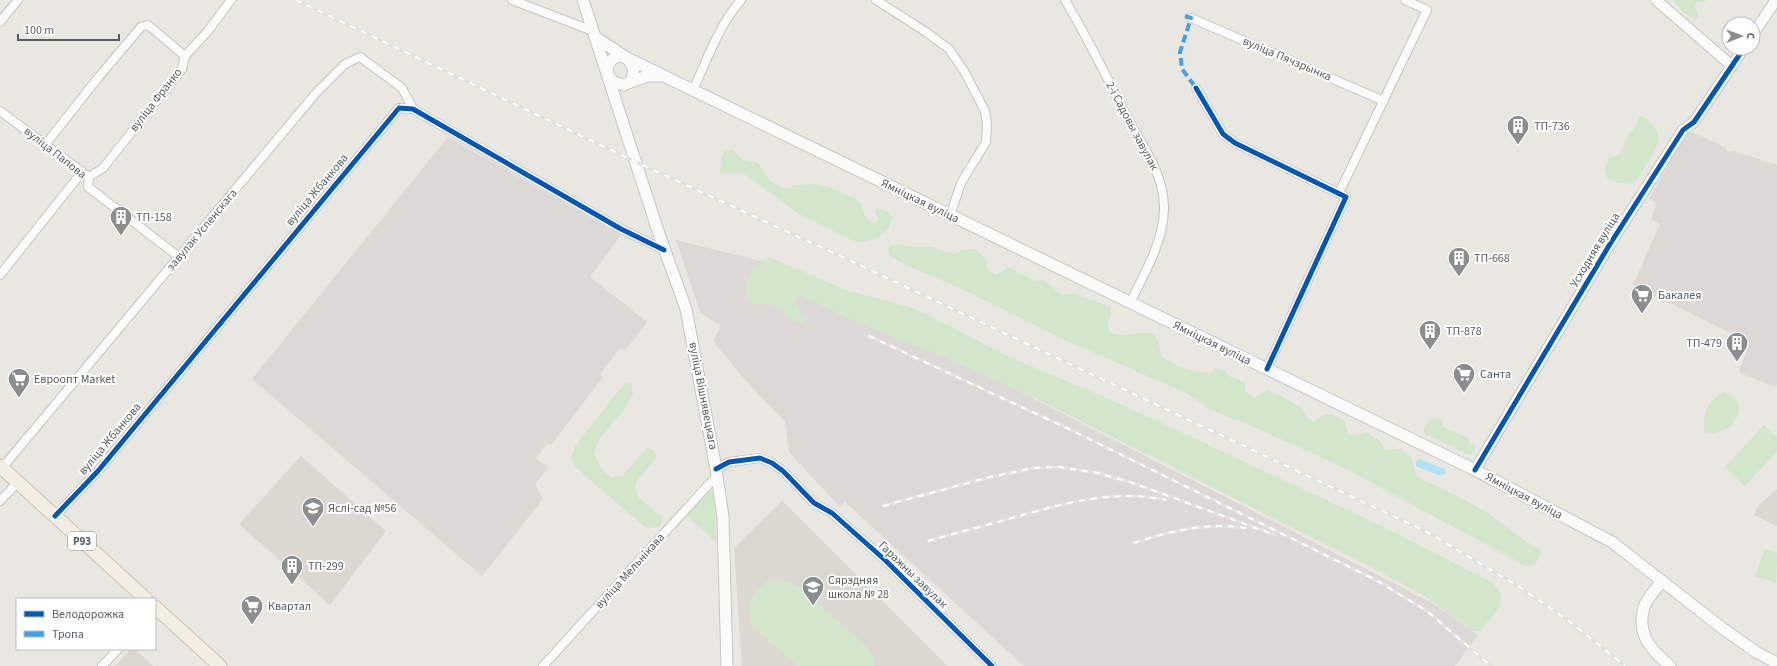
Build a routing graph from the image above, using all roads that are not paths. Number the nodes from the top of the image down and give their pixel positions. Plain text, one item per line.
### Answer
1 (18, 0) edge
2 (230, 0) edge
3 (512, 0) edge
4 (583, 0) edge
5 (741, 0) edge
6 (876, 0) edge
7 (1065, 0) edge
8 (1405, 0) edge
9 (1656, 0) edge
10 (1776, 0) edge
11 (1191, 18) dead end
12 (0, 22) edge
13 (1761, 22) edge
14 (594, 34) junction
15 (185, 56) junction
16 (1739, 56) edge
17 (627, 58) junction
18 (1732, 66) junction
19 (607, 73) junction
20 (669, 77) junction
21 (627, 83) junction
22 (1196, 88) dead end
23 (693, 90) junction
24 (1384, 101) junction
25 (618, 106) junction
26 (413, 109) junction
27 (0, 111) edge
28 (45, 146) junction
29 (85, 174) junction
30 (1343, 195) junction
31 (950, 216) junction
32 (664, 250) junction
33 (179, 257) junction
34 (0, 275) edge
35 (1130, 303) junction
36 (1267, 369) junction
37 (1, 467) edge
38 (1475, 470) junction
39 (717, 473) junction
40 (18, 482) junction
41 (0, 502) edge
42 (55, 516) junction
43 (1662, 581) junction
44 (145, 598) edge
45 (156, 608) edge
46 (117, 650) edge
47 (1777, 663) edge
48 (102, 666) edge
49 (220, 666) edge
50 (543, 666) edge
51 (727, 666) edge
52 (992, 666) edge
53 (1670, 666) edge

1 - 12 street
2 - 15 street, вуліца Франко
3 - 14 street
4 - 14 main road, вуліца Вішнявецкага
5 - 23 street
6 - 31 street
7 - 35 street, 2-і Садовы завулак
8 - 24 street
9 - 18 street
10 - 13 street
11 - 24 street, вуліца Пячэрынка
14 - 17 main road, Ямніцкая вуліца
14 - 19 main road, вуліца Вішнявецкага
15 - 28 street
15 - 29 street, вуліца Франко
16 - 18 street, Усходняя вуліца
17 - 19 main road
17 - 20 main road, Ямніцкая вуліца
17 - 21 main road
18 - 38 street, Усходняя вуліца
19 - 21 main road
19 - 25 main road, вуліца Вішнявецкага
20 - 21 main road
20 - 23 main road, Ямніцкая вуліца
21 - 25 main road
22 - 30 street
23 - 31 main road, Ямніцкая вуліца
24 - 30 street
25 - 32 main road, вуліца Вішнявецкага
26 - 32 street
26 - 33 street, завулак Успенскага
26 - 42 street, вуліца Жбанкова
27 - 28 street, вуліца Папова
28 - 29 street, вуліца Папова
29 - 33 street, вуліца Папова
29 - 34 street, вуліца Франко
30 - 36 street
31 - 35 main road, Ямніцкая вуліца
32 - 39 main road, вуліца Вішнявецкага
33 - 37 street, завулак Успенскага
35 - 36 main road, Ямніцкая вуліца
36 - 38 main road, Ямніцкая вуліца
37 - 40 main road, Р93
38 - 43 main road, Ямніцкая вуліца
39 - 50 street, вуліца Мельнікава
39 - 51 main road, вуліца Вішнявецкага
39 - 52 street, Гаражны завулак
40 - 41 street
40 - 42 main road, Р93
42 - 44 main road, Р93
43 - 47 main road, Ямніцкая вуліца
43 - 53 main road
45 - 49 main road
46 - 48 street

